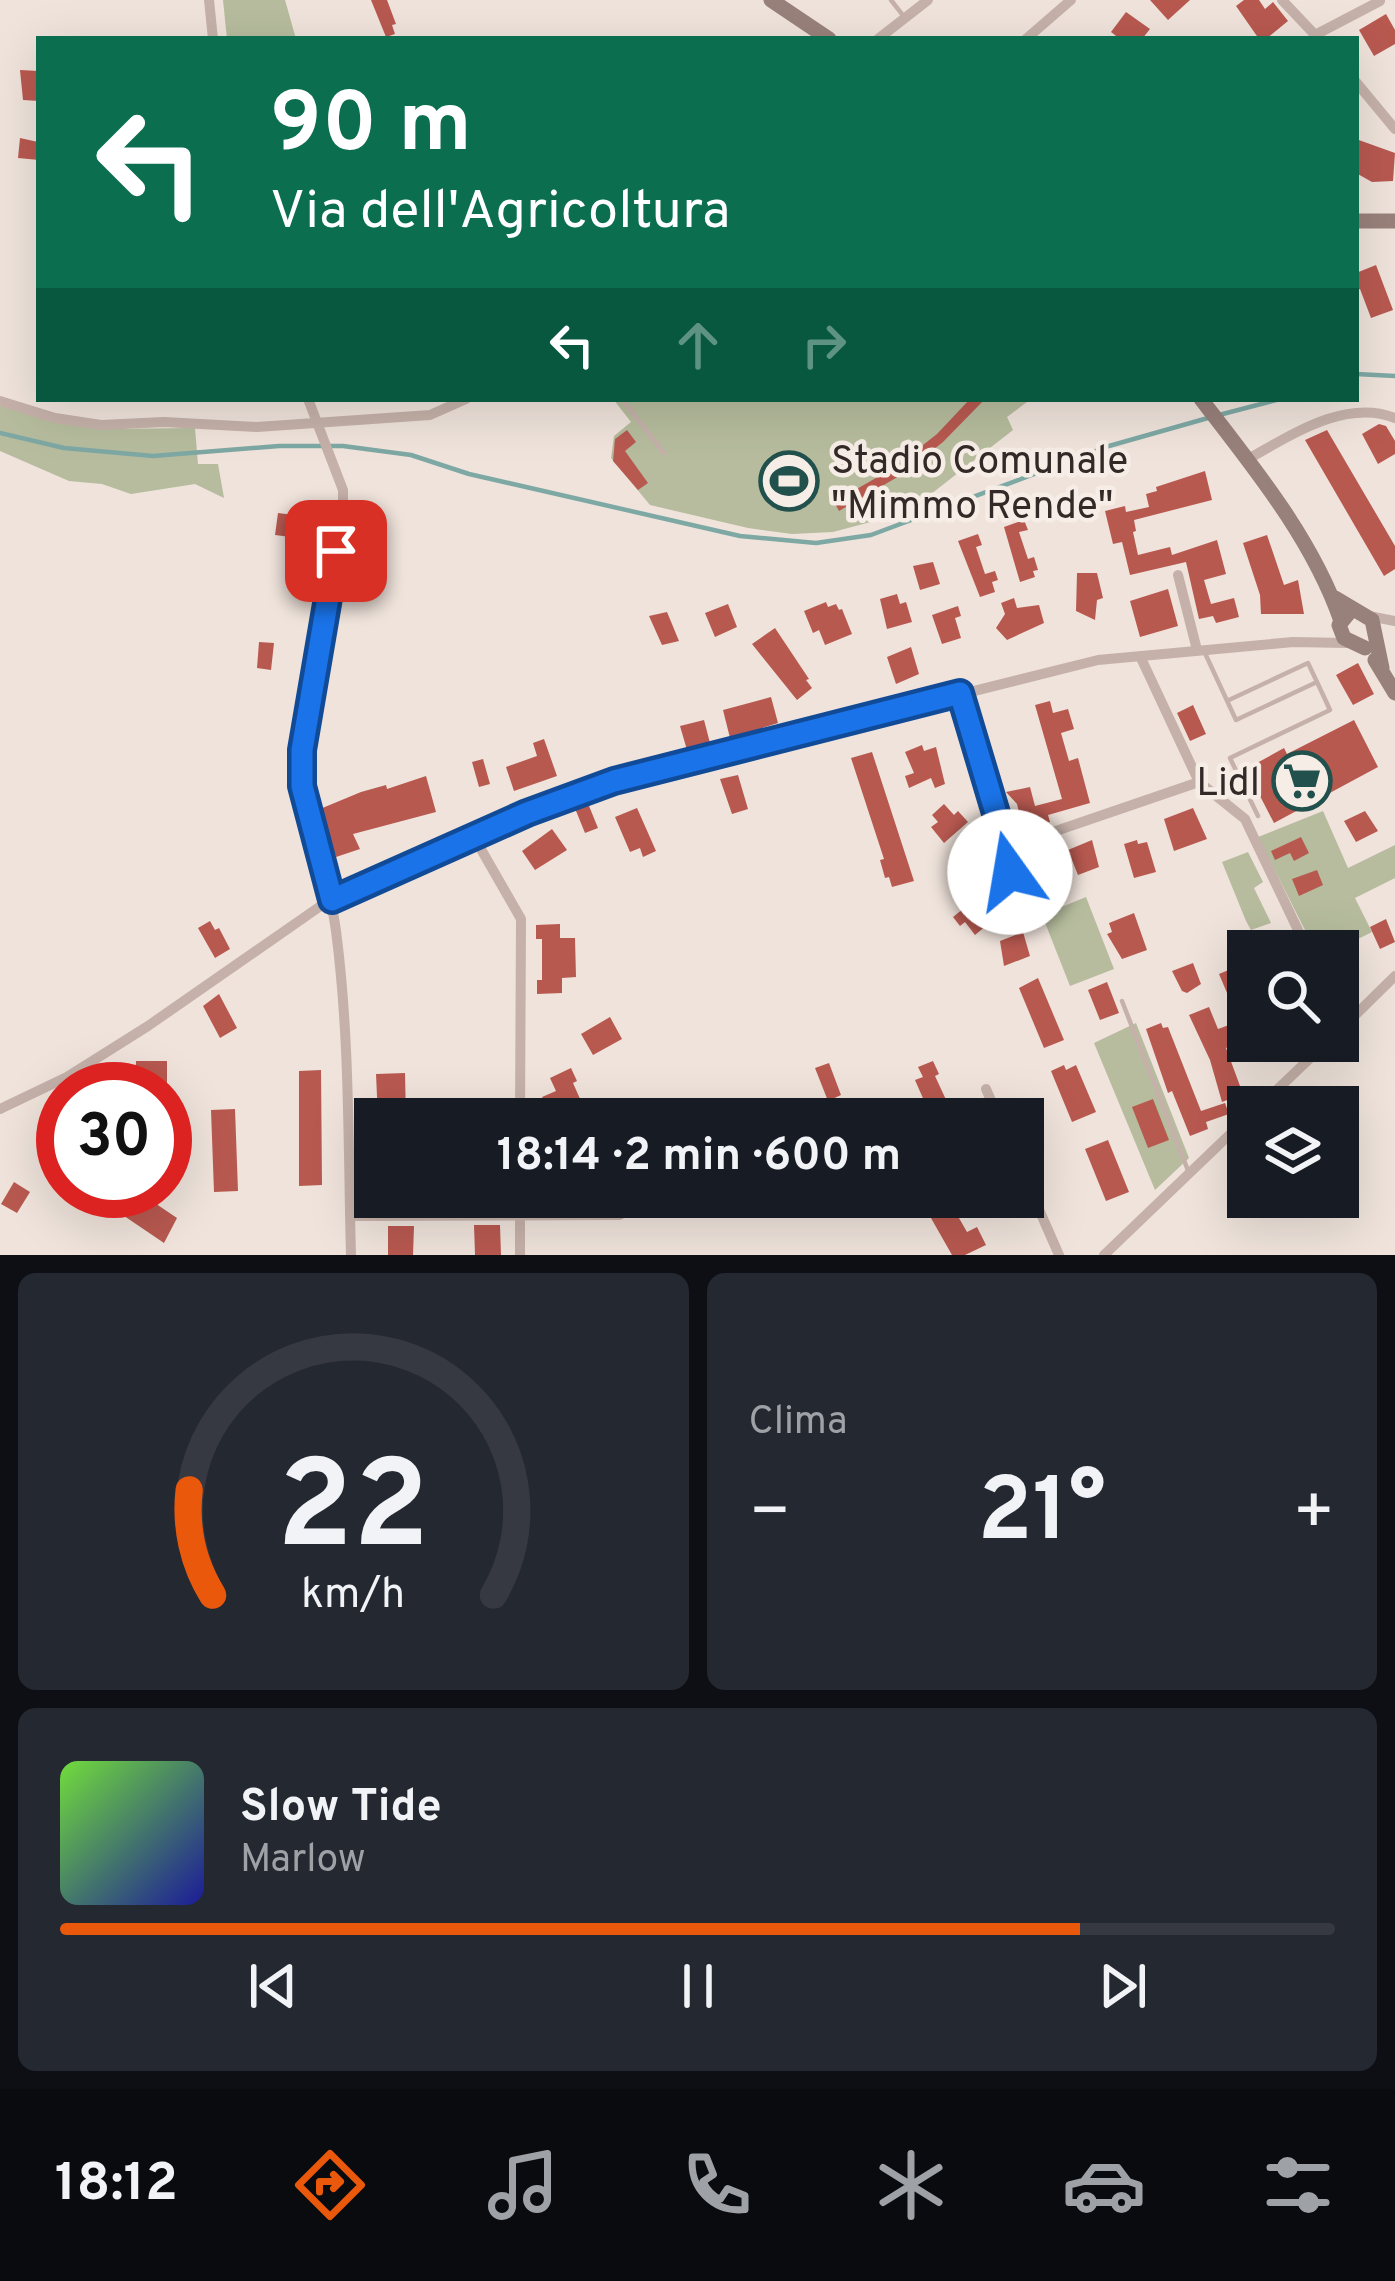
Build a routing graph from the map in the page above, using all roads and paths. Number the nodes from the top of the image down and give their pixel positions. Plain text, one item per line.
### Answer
1 (209, 0) edge
2 (771, 0) edge
3 (891, 0) edge
4 (928, 0) edge
5 (1071, 0) edge
6 (1282, 0) edge
7 (1380, 1) edge
8 (905, 18) junction
9 (213, 36) edge
10 (825, 36) edge
11 (882, 36) edge
12 (1029, 36) edge
13 (1316, 36) edge
14 (1319, 36) edge
15 (1359, 86) edge
16 (1395, 129) edge
17 (1359, 221) edge
18 (1395, 221) edge
19 (0, 401) edge
20 (309, 402) edge
21 (459, 402) edge
22 (624, 402) edge
23 (1203, 402) edge
24 (1395, 418) edge
25 (317, 422) junction
26 (664, 453) dead end
27 (1248, 459) junction
28 (1178, 575) dead end
29 (1351, 618) junction
30 (1395, 622) edge
31 (1367, 639) junction
32 (1293, 642) junction
33 (1200, 650) junction
34 (1141, 656) junction
35 (1317, 682) junction
36 (960, 693) junction
37 (1395, 693) edge
38 (1227, 701) junction
39 (1198, 782) junction
40 (1258, 816) dead end
41 (1049, 833) dead end
42 (474, 837) junction
43 (1010, 872) dead end
44 (332, 900) junction
45 (1298, 930) edge
46 (1395, 976) edge
47 (1122, 1001) dead end
48 (1359, 1011) edge
49 (1306, 1062) edge
50 (1281, 1086) edge
51 (986, 1089) dead end
52 (520, 1098) edge
53 (990, 1098) edge
54 (0, 1109) edge
55 (1227, 1137) edge
56 (1189, 1173) junction
57 (350, 1216) junction
58 (354, 1216) edge
59 (520, 1218) edge
60 (1043, 1218) edge
61 (351, 1255) edge
62 (520, 1255) edge
63 (1059, 1255) edge
64 (1104, 1255) edge

1 - 9 street
2 - 10 street
3 - 8 lane
4 - 8 street
5 - 12 street
6 - 13 street
7 - 14 street
8 - 11 street
15 - 16 street
17 - 18 street
19 - 25 street
20 - 25 street
21 - 25 street
22 - 26 lane
23 - 27 street
24 - 27 street
25 - 44 street
27 - 29 street
28 - 33 street
29 - 30 street
29 - 31 street
29 - 31 street
29 - 32 street
30 - 31 street
31 - 32 street
31 - 37 street
32 - 33 street
33 - 34 street
33 - 38 lane
34 - 36 street
34 - 39 street
35 - 38 lane
35 - 38 lane
35 - 40 lane
36 - 42 street
36 - 43 street
39 - 41 street
39 - 45 street
42 - 44 street
42 - 52 street
44 - 54 street
44 - 57 street
46 - 48 street
47 - 56 lane
49 - 50 street
51 - 53 street
55 - 56 street
56 - 64 street
57 - 58 street
57 - 61 street
59 - 62 street
60 - 63 street

